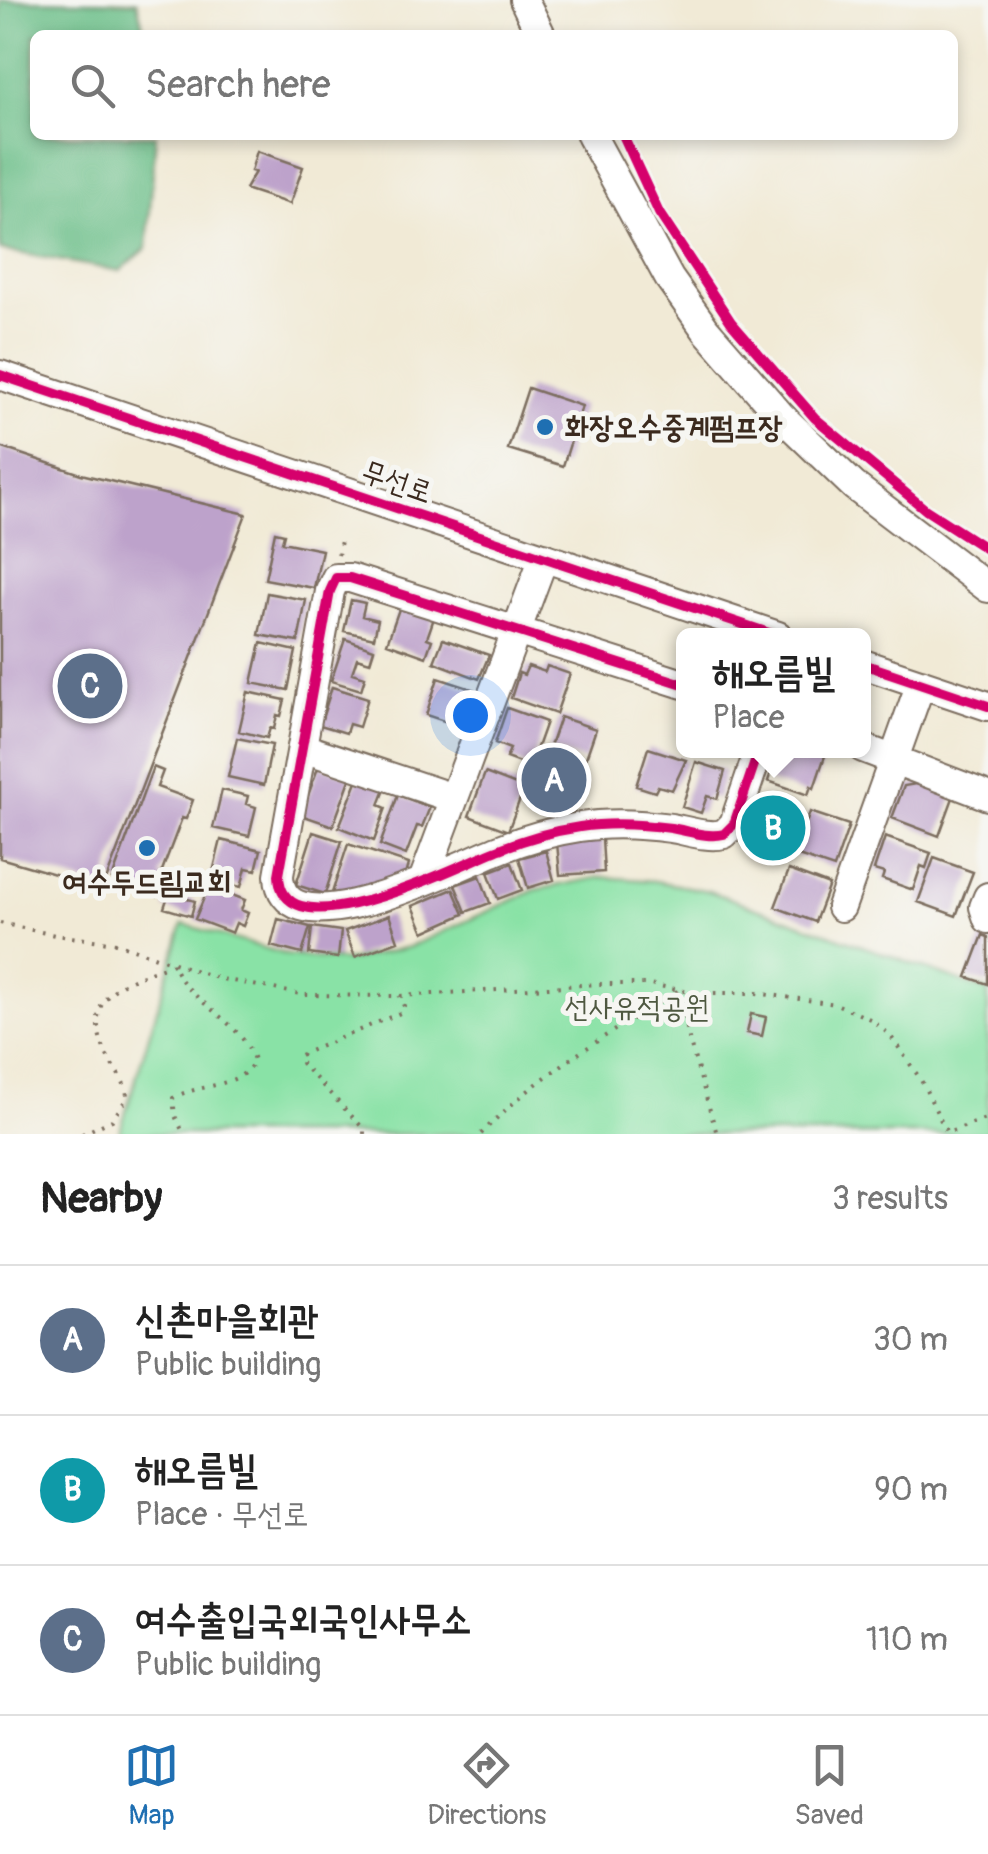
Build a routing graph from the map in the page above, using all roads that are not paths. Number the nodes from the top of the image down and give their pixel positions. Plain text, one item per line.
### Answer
1 (524, 0) edge
2 (539, 30) edge
3 (594, 140) edge
4 (0, 375) edge
5 (544, 557) junction
6 (988, 588) edge
7 (754, 628) edge
8 (516, 630) junction
9 (871, 667) edge
10 (676, 682) edge
11 (920, 683) junction
12 (988, 706) edge
13 (303, 748) junction
14 (871, 751) edge
15 (756, 758) edge
16 (894, 760) junction
17 (988, 796) edge
18 (453, 798) junction
19 (422, 881) junction
20 (988, 897) edge
21 (841, 907) dead end
22 (988, 919) edge

1 - 2 street
3 - 6 street
4 - 5 street, 무선로
5 - 7 street, 무선로
5 - 8 street
8 - 10 street
8 - 13 street
8 - 18 street
9 - 11 street
11 - 12 street
11 - 16 street
13 - 18 street
13 - 19 street
14 - 16 street
15 - 19 street
16 - 17 street
16 - 21 street
18 - 19 street
20 - 22 street

